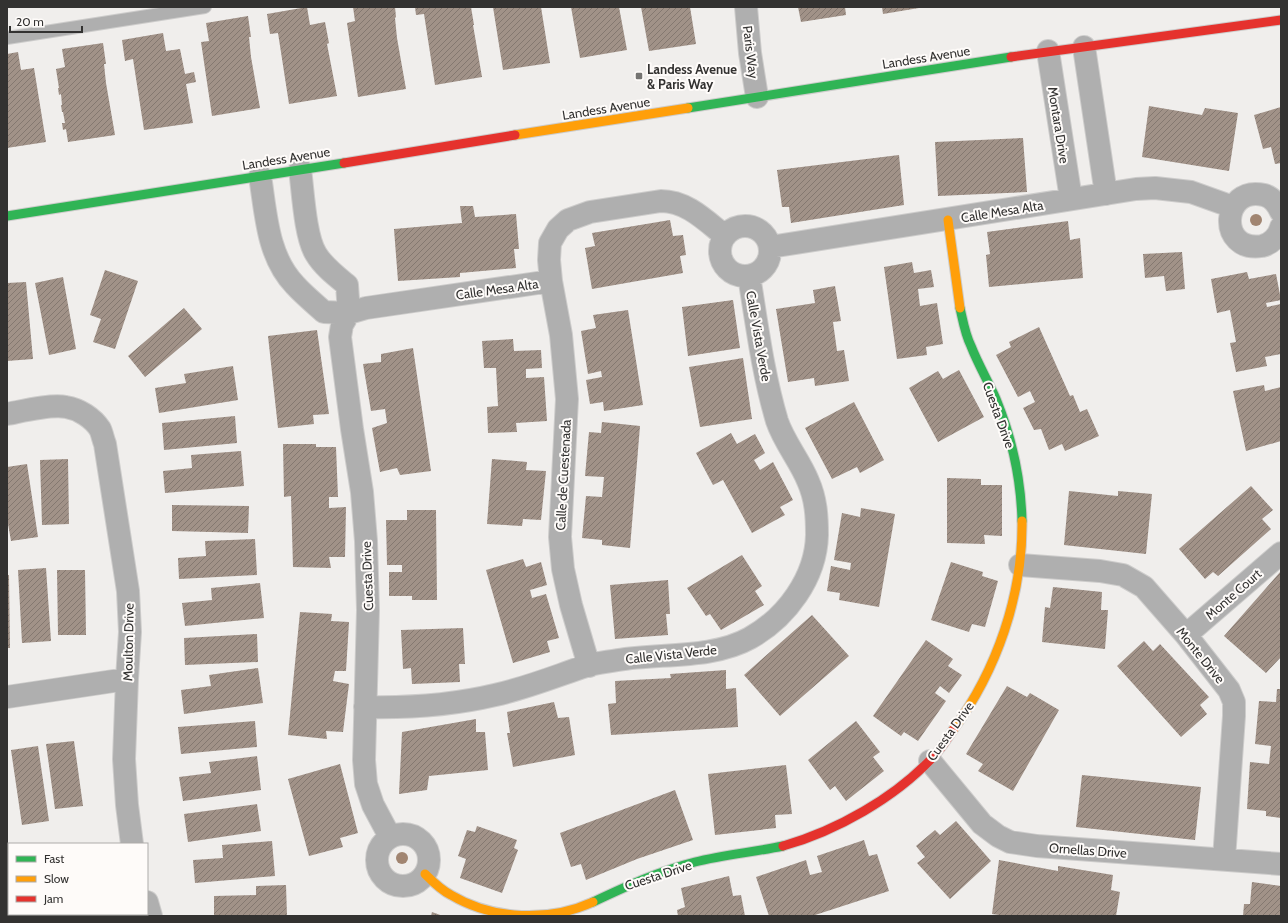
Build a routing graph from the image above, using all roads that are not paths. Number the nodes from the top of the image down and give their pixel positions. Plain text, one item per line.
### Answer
1 (205, 7) edge
2 (746, 7) edge
3 (1281, 20) edge
4 (7, 38) edge
5 (1084, 47) junction
6 (1048, 51) junction
7 (757, 97) junction
8 (300, 170) junction
9 (260, 176) junction
10 (1106, 194) junction
11 (1071, 200) junction
12 (1279, 204) edge
13 (1233, 207) junction
14 (7, 216) edge
15 (948, 220) junction
16 (725, 236) junction
17 (1279, 237) edge
18 (770, 247) junction
19 (748, 276) junction
20 (551, 282) junction
21 (349, 313) junction
22 (7, 414) edge
23 (1281, 553) edge
24 (1020, 565) junction
25 (1186, 635) junction
26 (589, 666) junction
27 (127, 679) junction
28 (7, 697) edge
29 (365, 707) junction
30 (930, 761) junction
31 (390, 837) junction
32 (132, 843) edge
33 (1224, 859) junction
34 (1281, 864) edge
35 (425, 874) junction
36 (148, 906) edge
37 (151, 916) edge

1 - 4 lane
2 - 7 street, Paris Way
3 - 5 main road, Landess Avenue
5 - 6 main road, Landess Avenue
5 - 10 street
6 - 7 main road, Landess Avenue
6 - 11 street, Montara Drive
7 - 8 main road, Landess Avenue
8 - 9 main road, Landess Avenue
8 - 21 street, Cuesta Drive
9 - 14 main road, Landess Avenue
9 - 21 street
10 - 11 street, Calle Mesa Alta
10 - 13 street, Calle Mesa Alta
11 - 15 street, Calle Mesa Alta
12 - 13 street
13 - 17 street
15 - 18 street, Calle Mesa Alta
15 - 24 main road, Cuesta Drive
16 - 18 street
16 - 19 street
16 - 20 street, Calle Mesa Alta
18 - 19 street
19 - 26 street, Calle Vista Verde
20 - 21 street, Calle Mesa Alta
20 - 26 street, Calle de Cuestenada
21 - 29 street, Cuesta Drive
22 - 27 street, Moulton Drive
23 - 25 street, Monte Court
24 - 25 street, Monte Drive
24 - 30 main road, Cuesta Drive
25 - 33 street, Monte Drive
26 - 29 street, Calle Vista Verde
27 - 28 street
27 - 32 street, Moulton Drive
29 - 31 street, Cuesta Drive
30 - 33 street, Ornellas Drive
30 - 35 main road, Cuesta Drive
31 - 35 street
31 - 35 street
33 - 34 street, Ornellas Drive
36 - 37 street

